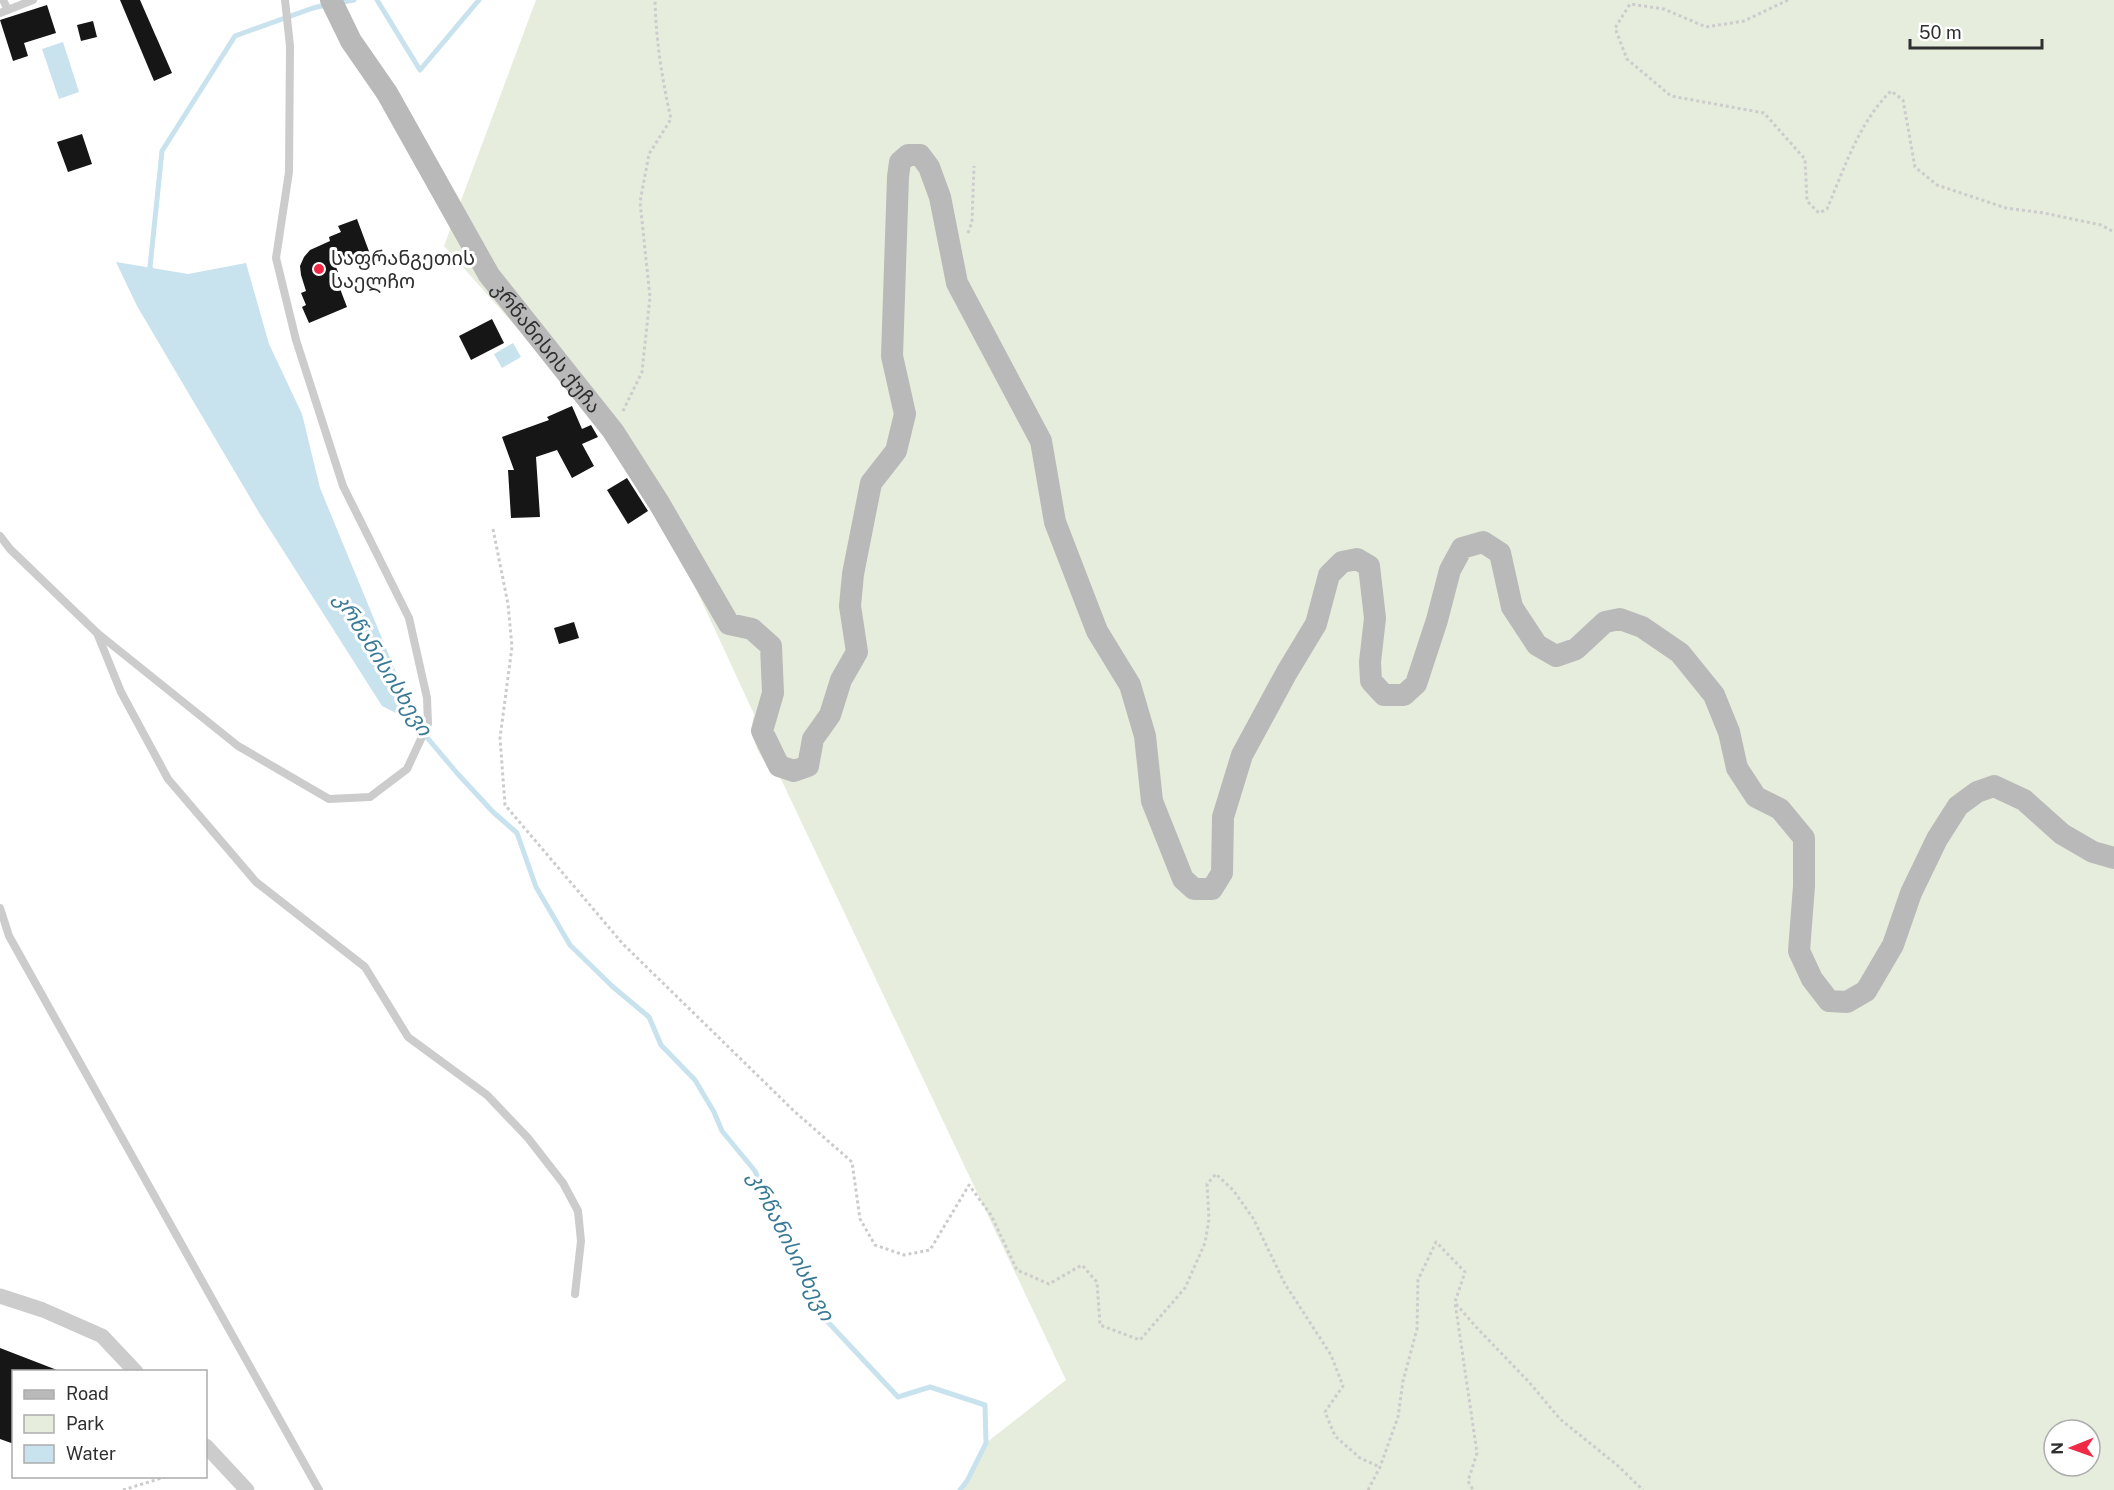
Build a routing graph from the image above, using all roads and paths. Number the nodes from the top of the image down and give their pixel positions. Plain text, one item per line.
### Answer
1 (3, 0) edge
2 (33, 0) edge
3 (285, 0) edge
4 (331, 0) edge
5 (655, 0) edge
6 (1788, 0) edge
7 (4, 11) edge
8 (974, 166) dead end
9 (2114, 232) edge
10 (968, 233) dead end
11 (613, 431) junction
12 (493, 529) dead end
13 (0, 536) edge
14 (96, 632) junction
15 (2114, 858) edge
16 (0, 908) edge
17 (575, 1294) dead end
18 (0, 1296) edge
19 (1455, 1302) junction
20 (135, 1370) edge
21 (207, 1447) edge
22 (1380, 1467) junction
23 (162, 1478) edge
24 (123, 1490) edge
25 (247, 1490) edge
26 (319, 1490) edge
27 (1368, 1490) edge
28 (1473, 1490) edge
29 (1643, 1490) edge

1 - 7 lane
2 - 7 lane
3 - 14 lane
4 - 11 street, კრწანისის ქუჩა
5 - 11 path
6 - 9 path
8 - 10 path
11 - 15 street, კრწანისის ქუჩა
12 - 22 path
13 - 14 lane
14 - 17 lane
16 - 26 lane
18 - 20 street
19 - 22 path
19 - 28 path
19 - 29 path
21 - 25 street
22 - 27 path
23 - 24 path

